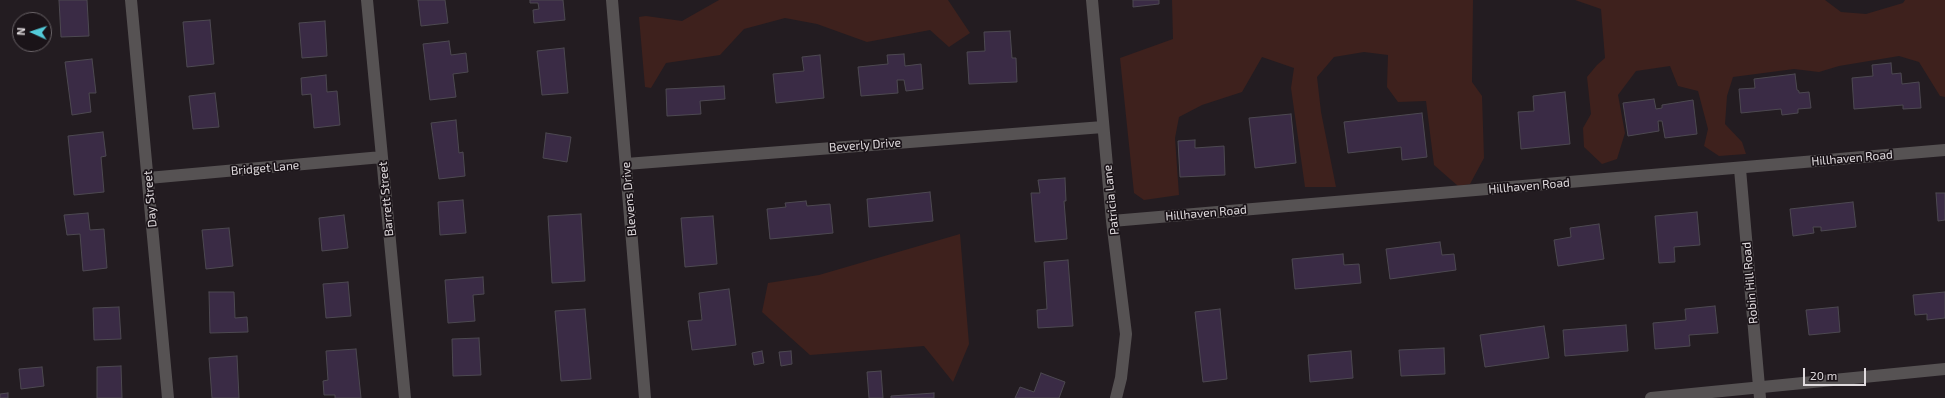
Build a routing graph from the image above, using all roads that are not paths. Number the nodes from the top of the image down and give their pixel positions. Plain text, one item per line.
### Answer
1 (131, 0) edge
2 (367, 0) edge
3 (612, 0) edge
4 (1092, 0) edge
5 (1103, 127) junction
6 (1945, 150) edge
7 (382, 157) junction
8 (626, 164) junction
9 (1740, 168) junction
10 (148, 178) junction
11 (1112, 221) junction
12 (1945, 368) edge
13 (1759, 393) edge
14 (168, 398) edge
15 (405, 398) edge
16 (645, 398) edge
17 (1116, 398) edge
18 (1651, 398) edge

1 - 10 street, Day Street
2 - 7 street, Barrett Street
3 - 8 street, Blevens Drive
4 - 5 street, Patricia Lane
5 - 8 street, Beverly Drive
5 - 11 street, Patricia Lane
6 - 9 street, Hillhaven Road
7 - 10 street, Bridget Lane
7 - 15 street, Barrett Street
8 - 16 street, Blevens Drive
9 - 11 street, Hillhaven Road
9 - 13 street, Robin Hill Road
10 - 14 street, Day Street
11 - 17 street, Patricia Lane
12 - 13 street
13 - 18 street

